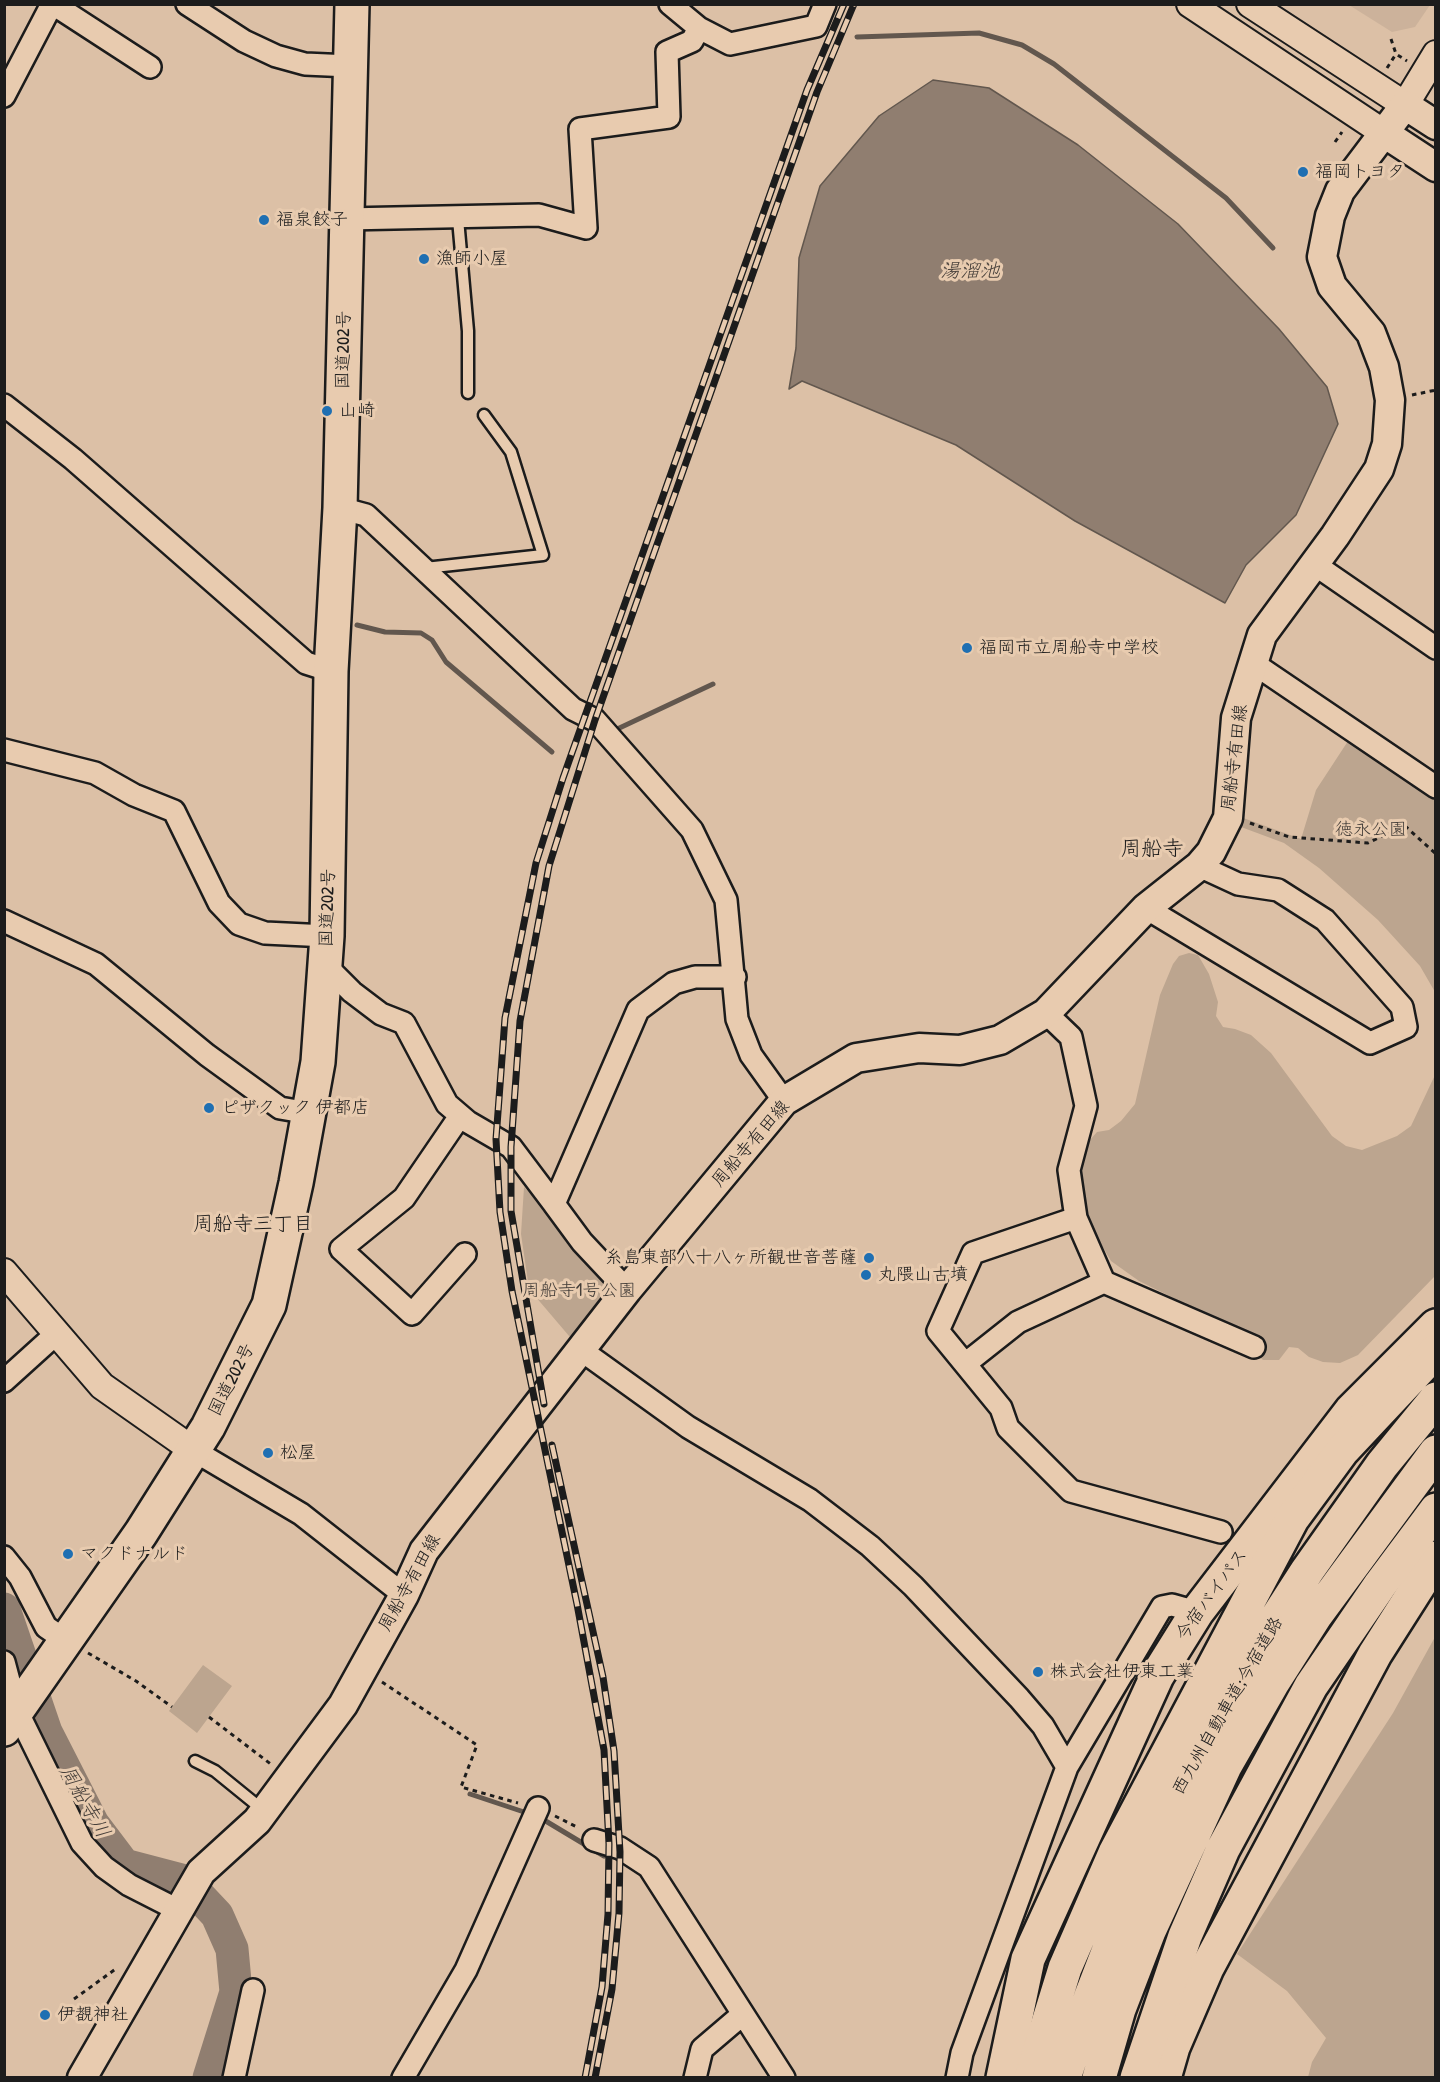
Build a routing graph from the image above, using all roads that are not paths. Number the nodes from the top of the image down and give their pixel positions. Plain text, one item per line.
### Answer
1 (53, 4) edge
2 (187, 4) edge
3 (352, 4) edge
4 (670, 4) edge
5 (825, 4) edge
6 (1190, 4) edge
7 (1250, 4) edge
8 (699, 28) junction
9 (1436, 54) edge
10 (350, 66) junction
11 (150, 67) dead end
12 (4, 96) edge
13 (1405, 105) junction
14 (1436, 125) edge
15 (1384, 133) junction
16 (1436, 167) edge
17 (346, 219) junction
18 (458, 219) junction
19 (468, 393) dead end
20 (4, 405) edge
21 (484, 415) dead end
22 (340, 508) junction
23 (1314, 564) junction
24 (421, 569) junction
25 (1434, 643) edge
26 (1253, 663) junction
27 (332, 670) junction
28 (4, 750) edge
29 (1436, 787) edge
30 (1199, 866) junction
31 (1146, 908) junction
32 (4, 921) edge
33 (326, 950) junction
34 (735, 977) junction
35 (1046, 1013) junction
36 (784, 1101) junction
37 (309, 1113) junction
38 (460, 1116) junction
39 (554, 1204) junction
40 (1076, 1218) junction
41 (465, 1254) dead end
42 (4, 1272) edge
43 (1104, 1282) junction
44 (627, 1290) junction
45 (1436, 1326) edge
46 (56, 1334) junction
47 (1254, 1347) dead end
48 (581, 1350) junction
49 (1436, 1351) edge
50 (965, 1364) junction
51 (4, 1381) edge
52 (1436, 1399) edge
53 (194, 1450) junction
54 (1436, 1452) edge
55 (1436, 1510) edge
56 (1221, 1532) dead end
57 (4, 1557) edge
58 (1436, 1558) edge
59 (404, 1595) junction
60 (1197, 1612) junction
61 (58, 1650) junction
62 (4, 1662) edge
63 (16, 1712) edge
64 (195, 1761) dead end
65 (1067, 1767) junction
66 (265, 1811) junction
67 (535, 1814) road end
68 (594, 1840) road end
69 (178, 1910) junction
70 (253, 1990) dead end
71 (743, 2014) junction
72 (82, 2078) edge
73 (234, 2078) edge
74 (402, 2078) edge
75 (695, 2078) edge
76 (784, 2078) edge
77 (957, 2078) edge
78 (1003, 2078) edge
79 (1030, 2078) edge
80 (1064, 2078) edge
81 (1098, 2078) edge
82 (1137, 2078) edge
83 (1164, 2078) edge

1 - 11 street
1 - 12 street
2 - 10 street
3 - 10 highway, 国道202号
4 - 8 street
5 - 8 street
6 - 15 street
7 - 13 street
8 - 18 street
9 - 13 street
10 - 17 highway, 国道202号
13 - 14 main road
13 - 15 main road, 周船寺有田線
15 - 16 main road
15 - 23 main road, 周船寺有田線
17 - 18 street
17 - 22 highway, 国道202号
18 - 19 lane
20 - 27 street
21 - 24 lane
22 - 24 street
22 - 27 highway, 国道202号
23 - 25 street
23 - 26 main road, 周船寺有田線
24 - 34 street
26 - 29 street
26 - 30 main road, 周船寺有田線
27 - 33 highway, 国道202号
28 - 33 street
30 - 31 main road, 周船寺有田線
30 - 31 street
31 - 35 main road, 周船寺有田線
32 - 37 street
33 - 37 highway, 国道202号
33 - 38 street
34 - 36 street
34 - 39 street
35 - 36 main road, 周船寺有田線
35 - 40 street
36 - 44 main road, 周船寺有田線
37 - 53 highway, 国道202号
38 - 39 street
38 - 41 street
39 - 44 street
40 - 43 street
40 - 50 street
42 - 46 street
43 - 47 street
43 - 50 street
44 - 48 main road, 周船寺有田線
45 - 60 highway, 今宿バイパス
46 - 51 street
46 - 53 street
48 - 59 main road, 周船寺有田線
48 - 65 street
49 - 79 highway
50 - 56 street
52 - 80 highway, 西九州自動車道;今宿道路
53 - 59 street
53 - 61 highway, 国道202号
54 - 81 highway, 西九州自動車道;今宿道路
55 - 82 highway
57 - 61 street
58 - 83 highway
59 - 66 main road, 周船寺有田線
60 - 65 street
60 - 78 highway, 今宿バイパス
61 - 63 highway, 国道202号
62 - 63 street
63 - 69 street
64 - 66 lane
65 - 77 street
66 - 69 main road, 周船寺有田線
67 - 74 street
68 - 71 street
69 - 72 main road, 周船寺有田線
70 - 73 street
71 - 75 street
71 - 76 street

